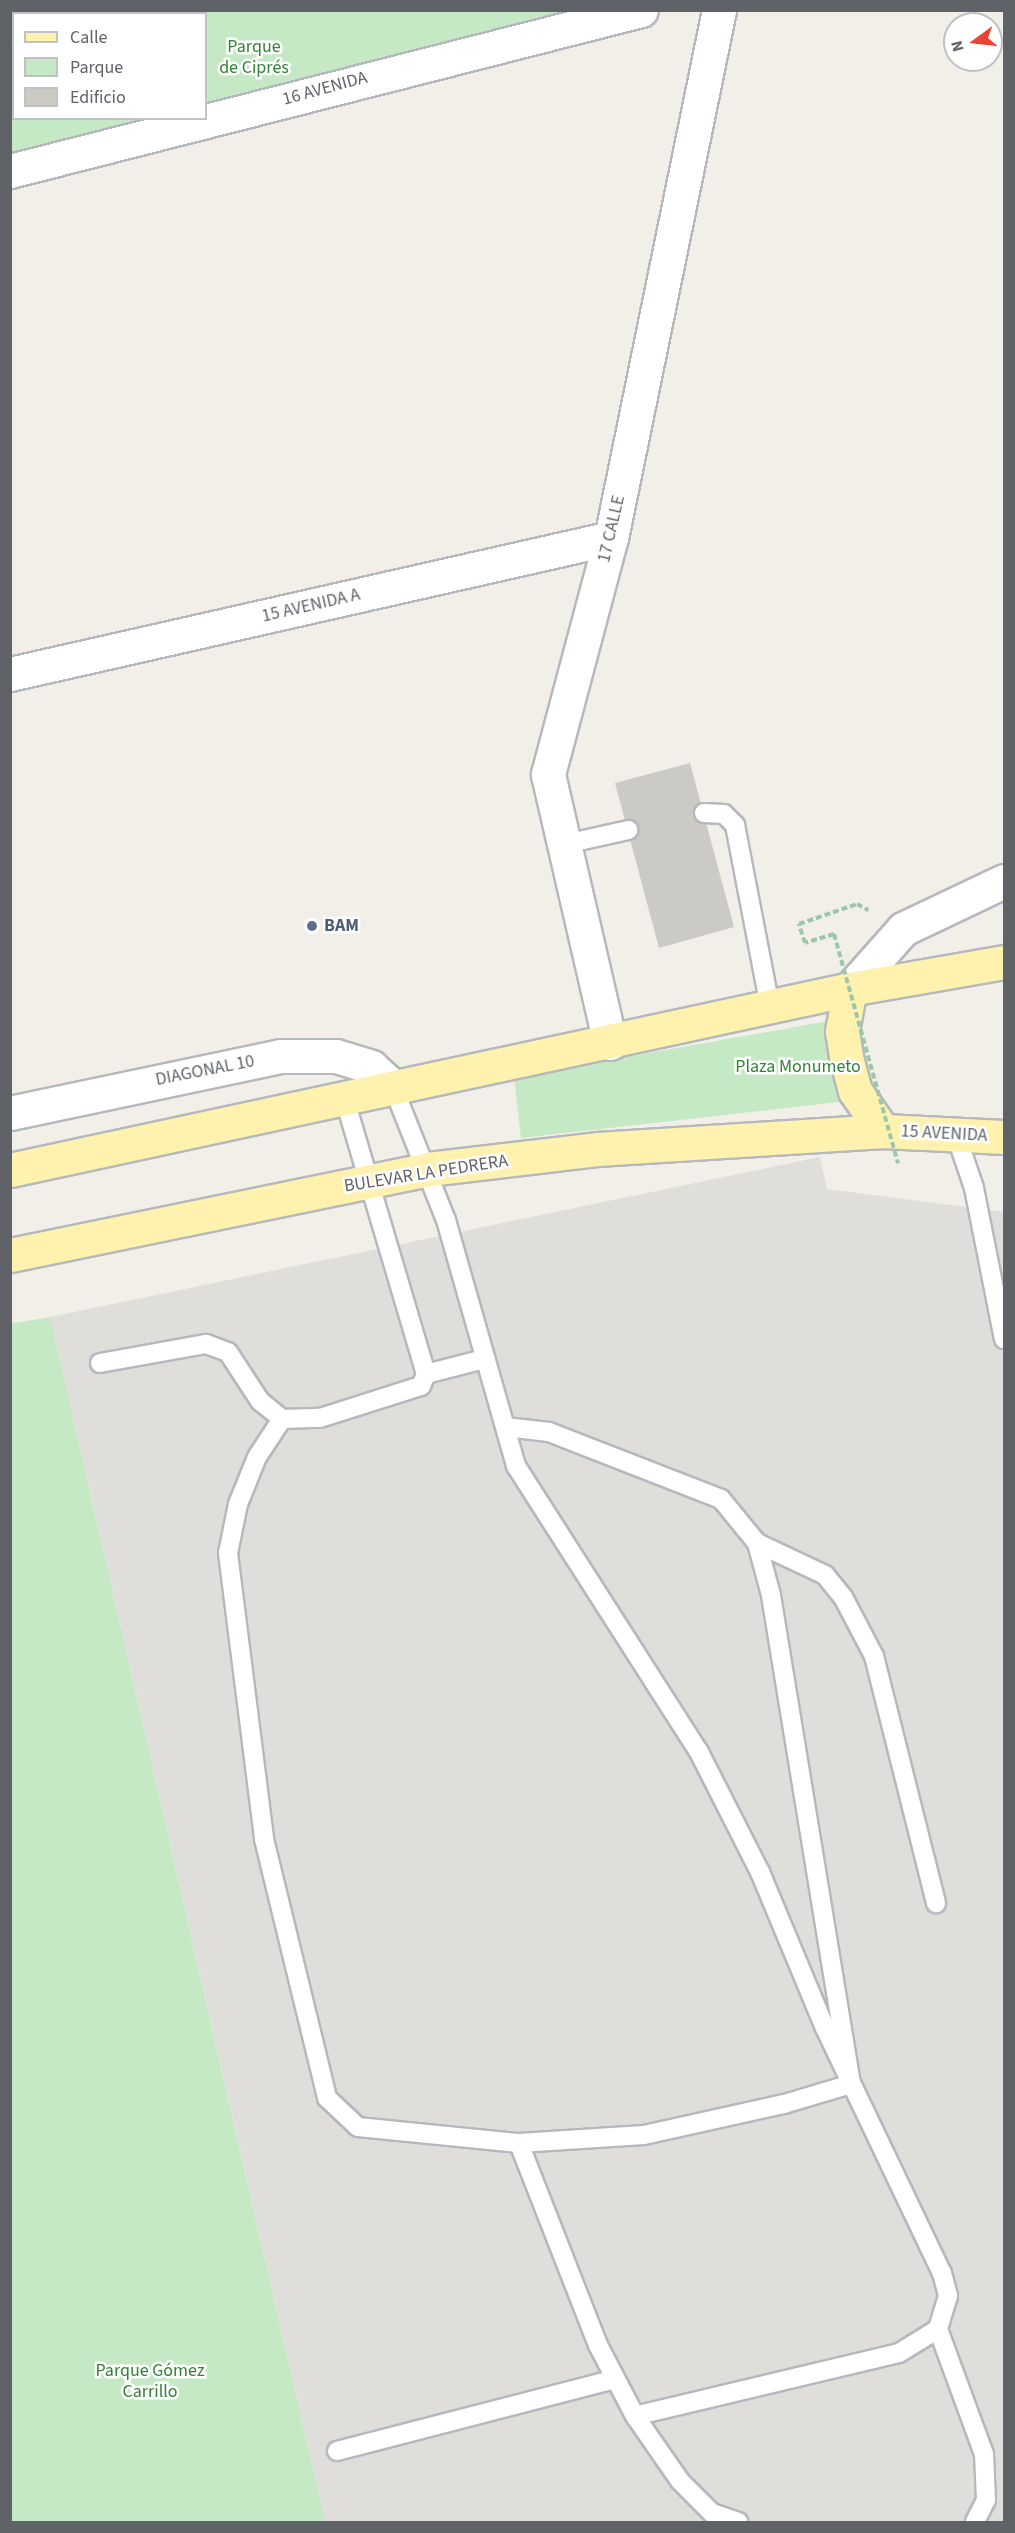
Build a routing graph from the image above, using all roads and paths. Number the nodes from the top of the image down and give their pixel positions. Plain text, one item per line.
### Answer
1 (641, 10) edge
2 (719, 10) edge
3 (583, 16) edge
4 (207, 118) edge
5 (199, 120) edge
6 (10, 171) edge
7 (611, 538) junction
8 (10, 674) edge
9 (704, 813) dead end
10 (628, 830) dead end
11 (561, 845) junction
12 (1005, 881) edge
13 (857, 904) dead end
14 (1005, 962) edge
15 (850, 989) junction
16 (771, 1006) junction
17 (610, 1043) junction
18 (393, 1086) junction
19 (344, 1097) junction
20 (10, 1113) edge
21 (883, 1131) junction
22 (956, 1135) junction
23 (1005, 1137) edge
24 (898, 1163) dead end
25 (428, 1169) junction
26 (10, 1170) edge
27 (369, 1182) junction
28 (10, 1256) edge
29 (1005, 1340) edge
30 (483, 1359) junction
31 (100, 1363) dead end
32 (426, 1374) junction
33 (282, 1419) junction
34 (504, 1427) junction
35 (757, 1543) junction
36 (936, 1903) dead end
37 (851, 2084) junction
38 (519, 2143) junction
39 (938, 2329) junction
40 (615, 2379) junction
41 (635, 2416) junction
42 (337, 2451) dead end
43 (738, 2523) edge
44 (975, 2523) edge

1 - 3 street, 16 AVENIDA
2 - 7 street, 17 CALLE
3 - 4 street, 16 AVENIDA
5 - 6 street, 16 AVENIDA
7 - 8 street, 15 AVENIDA A
7 - 11 street, 17 CALLE
9 - 16 lane
10 - 11 lane
11 - 17 street, 17 CALLE
12 - 15 street
13 - 24 path, bridge
14 - 15 main road
15 - 16 main road
15 - 21 main road
16 - 17 main road
17 - 18 main road
18 - 19 main road
18 - 20 street, DIAGONAL 10
18 - 25 lane
19 - 26 main road
19 - 27 lane
21 - 22 main road, 15 AVENIDA
21 - 25 main road, BULEVAR LA PEDRERA
22 - 23 main road, 15 AVENIDA
22 - 29 lane
25 - 27 main road, BULEVAR LA PEDRERA
25 - 30 lane
27 - 28 main road, BULEVAR LA PEDRERA
27 - 32 lane
30 - 32 lane
30 - 34 lane
31 - 33 lane
32 - 33 lane
33 - 38 lane
34 - 35 lane
34 - 37 lane
35 - 36 lane
35 - 37 lane
37 - 38 lane
37 - 39 lane
38 - 40 lane
39 - 41 lane
39 - 44 lane
40 - 41 lane
40 - 42 lane
41 - 43 lane

